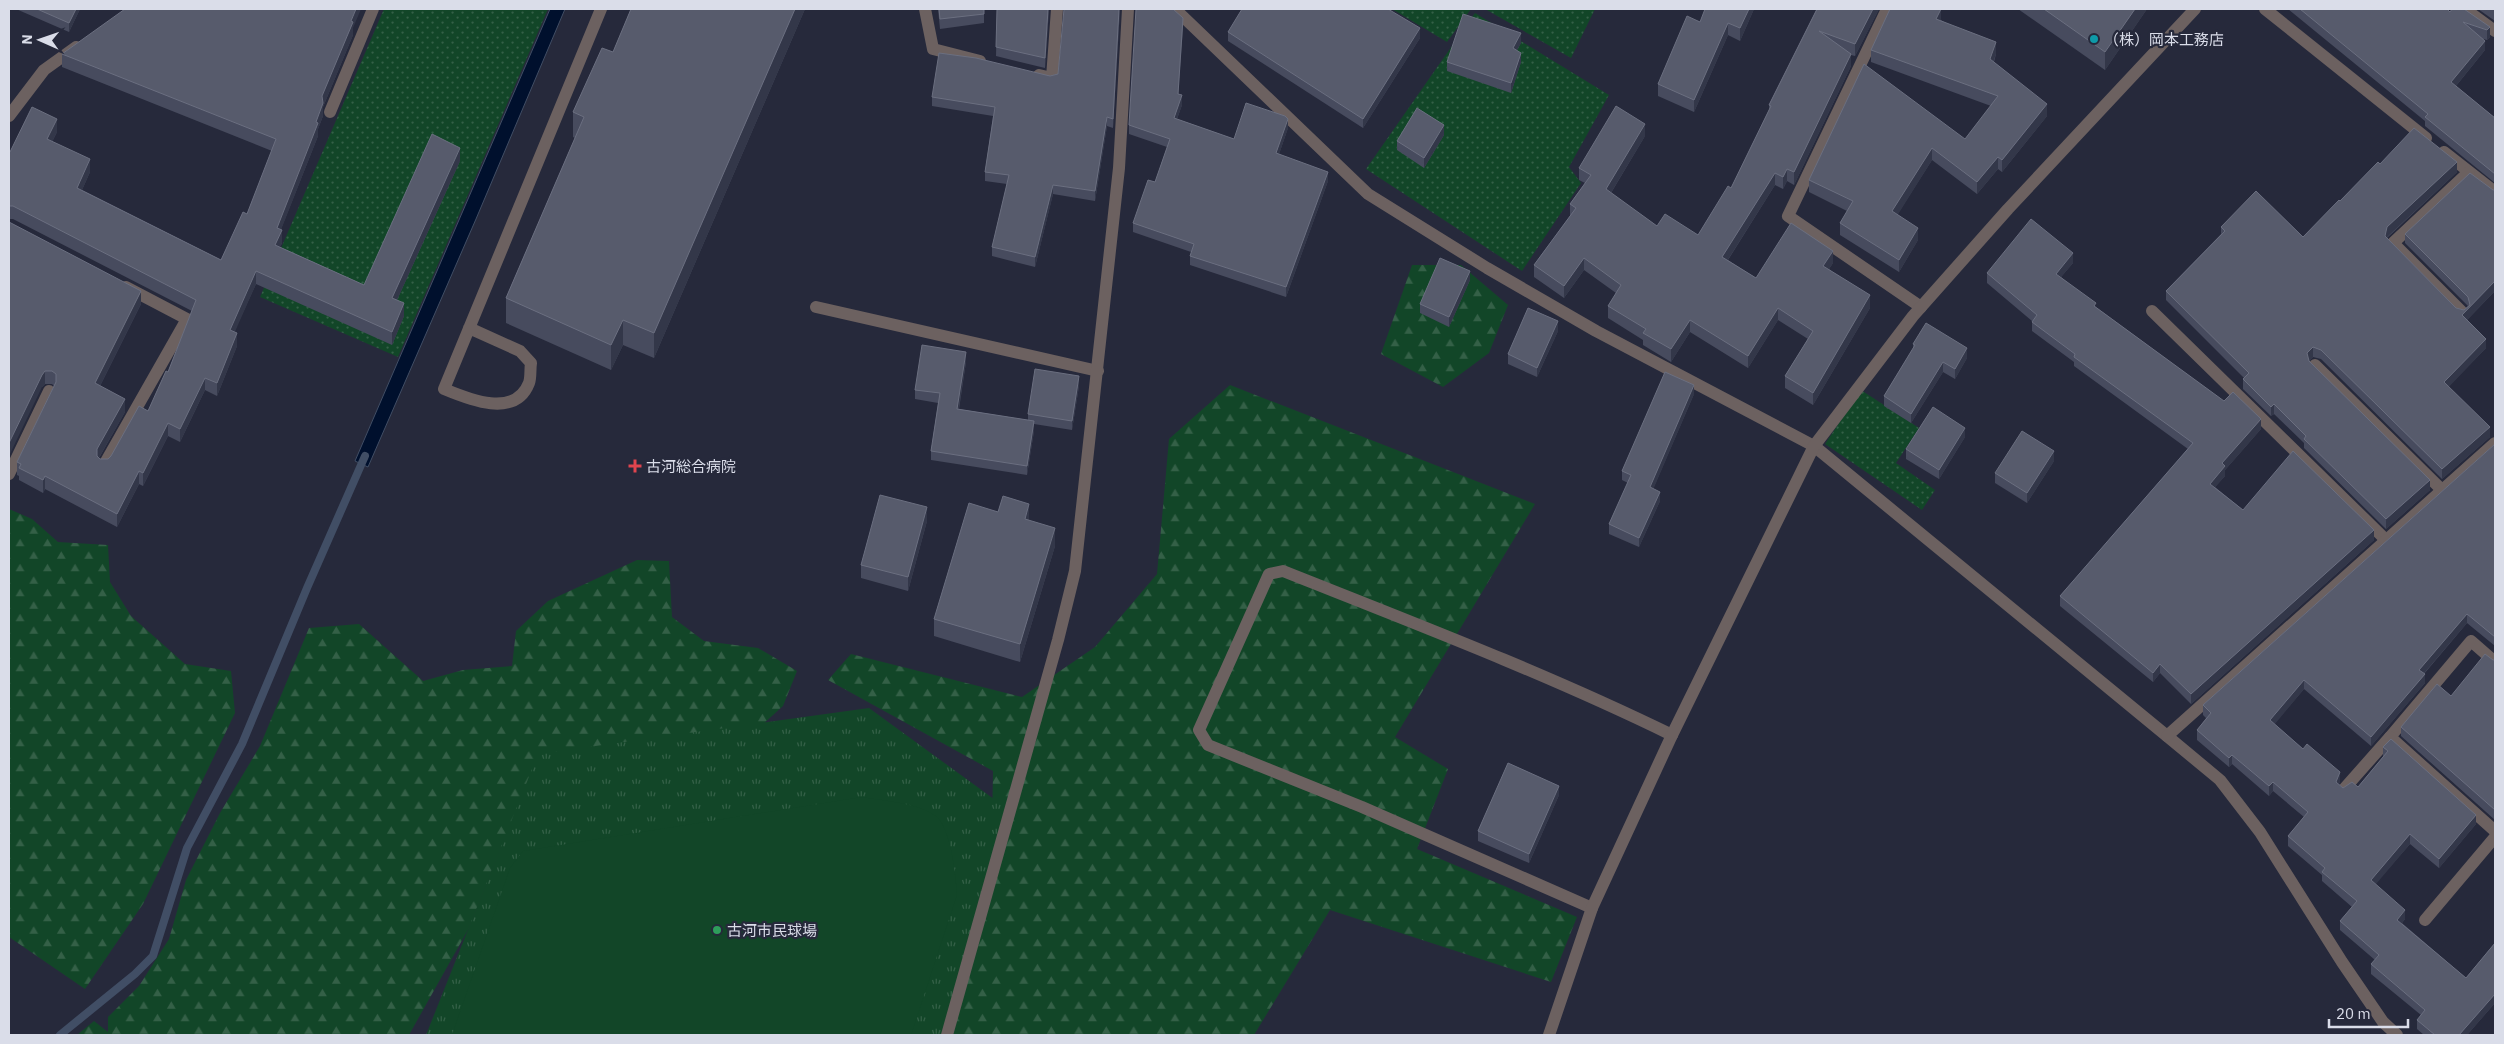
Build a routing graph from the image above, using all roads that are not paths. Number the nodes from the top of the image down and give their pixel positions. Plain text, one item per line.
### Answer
1 (373, 9) edge
2 (601, 9) edge
3 (925, 9) edge
4 (1057, 9) edge
5 (1128, 9) edge
6 (1175, 9) edge
7 (1887, 9) edge
8 (2195, 9) edge
9 (2265, 9) edge
10 (2465, 9) edge
11 (2495, 32) edge
12 (83, 42) edge
13 (997, 65) edge
14 (1025, 71) edge
15 (330, 112) dead end
16 (9, 116) edge
17 (2469, 172) junction
18 (2495, 192) edge
19 (111, 279) edge
20 (816, 307) dead end
21 (1921, 307) junction
22 (2152, 311) dead end
23 (2462, 312) edge
24 (469, 328) junction
25 (2315, 365) edge
26 (1098, 371) junction
27 (49, 392) edge
28 (2495, 443) edge
29 (1814, 446) junction
30 (104, 465) edge
31 (9, 474) edge
32 (2442, 490) junction
33 (2386, 540) junction
34 (2495, 662) edge
35 (1672, 735) junction
36 (2168, 736) junction
37 (2390, 737) junction
38 (2344, 789) edge
39 (2495, 831) edge
40 (2495, 837) edge
41 (1592, 908) junction
42 (2425, 920) dead end
43 (947, 1035) edge
44 (1549, 1035) edge
45 (2397, 1035) edge

1 - 15 street
2 - 24 street
3 - 13 street
4 - 14 street
5 - 26 street
6 - 29 street
7 - 21 street
8 - 21 street
9 - 17 street
10 - 11 street
12 - 16 street
17 - 18 street
17 - 23 street
19 - 30 street
20 - 26 street
21 - 29 street
22 - 33 street
24 - 24 street
25 - 32 street
26 - 43 street
27 - 31 street
28 - 32 street
29 - 35 street
29 - 36 street
32 - 33 street
33 - 36 street
34 - 37 street
35 - 41 street
35 - 41 street
36 - 45 street
37 - 38 street
37 - 39 street
40 - 42 street
41 - 44 street

